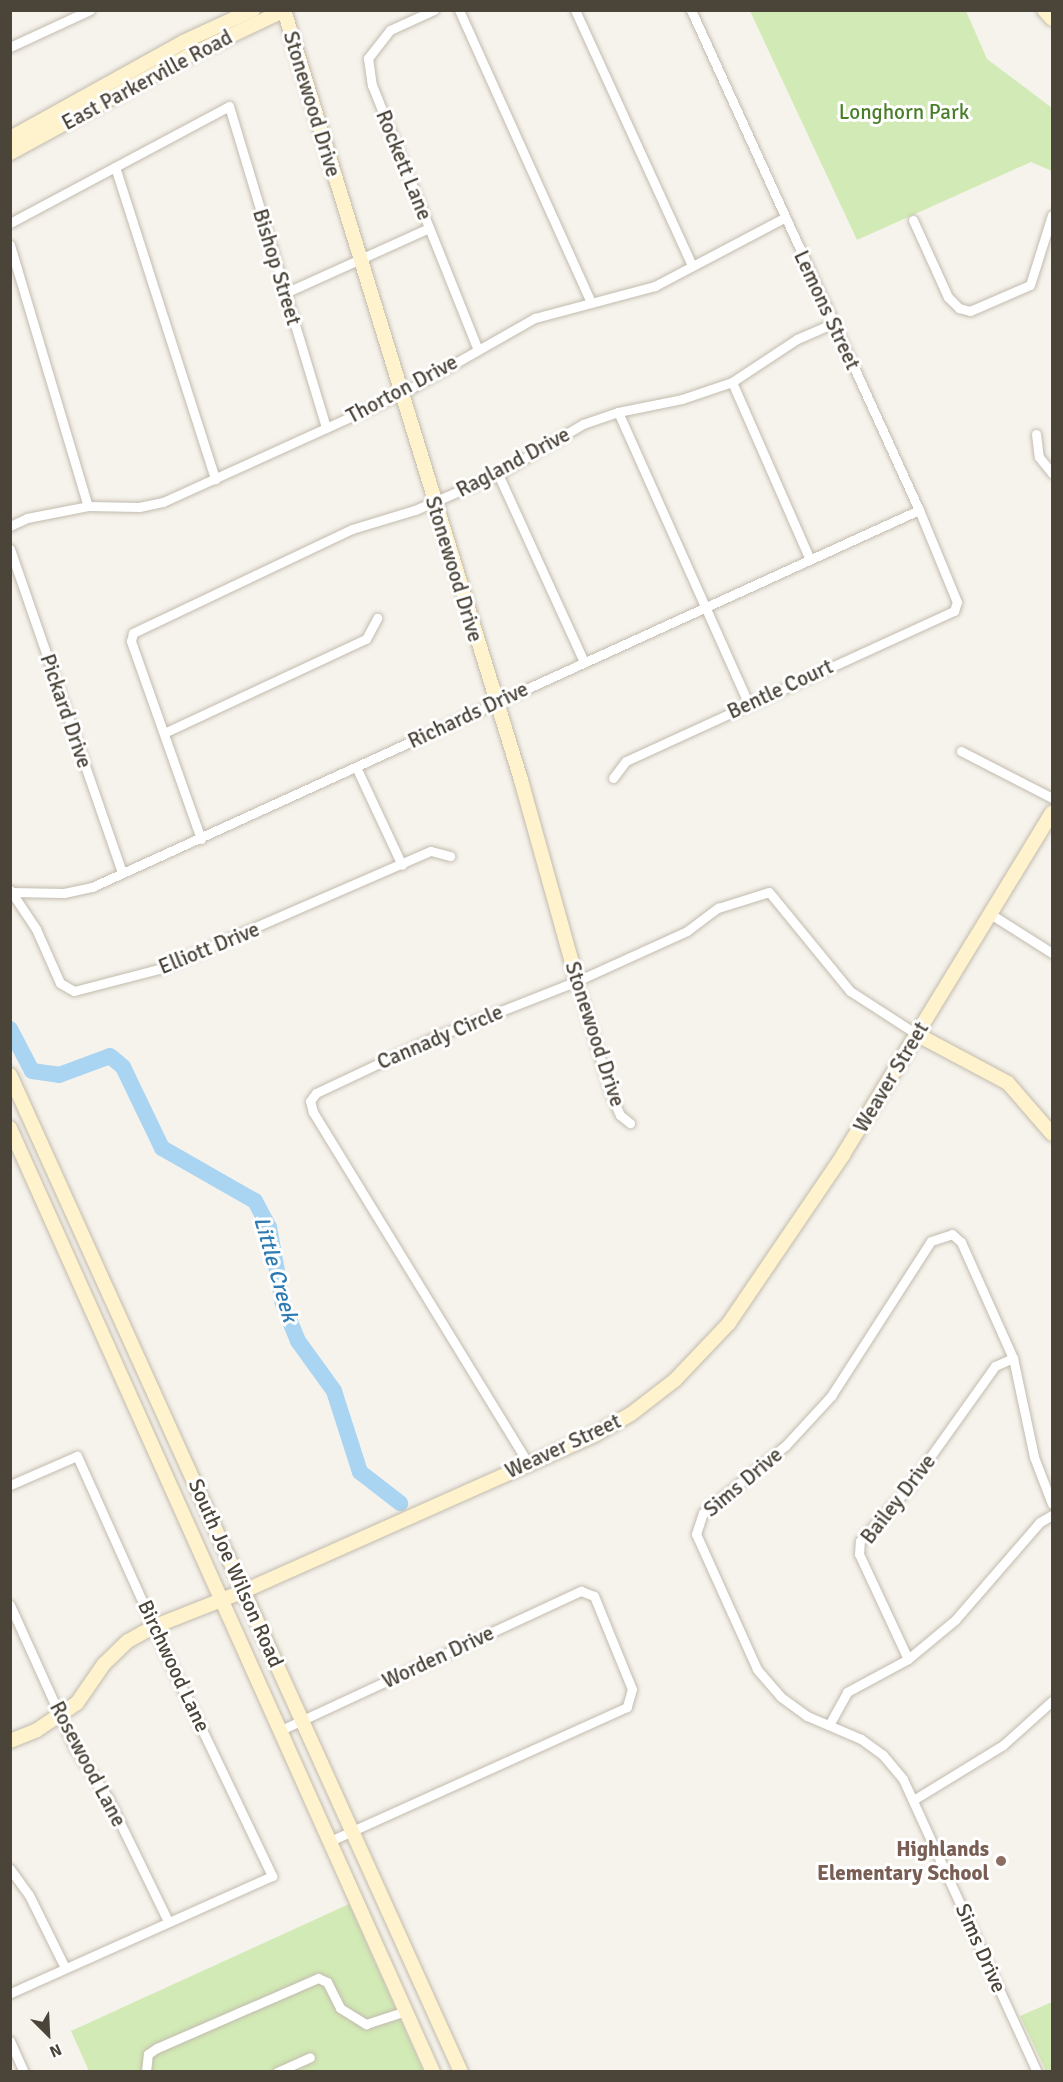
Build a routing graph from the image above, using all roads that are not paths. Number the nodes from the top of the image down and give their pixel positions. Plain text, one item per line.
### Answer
1 (90, 10) edge
2 (253, 10) edge
3 (434, 10) edge
4 (459, 10) edge
5 (575, 10) edge
6 (691, 10) edge
7 (1044, 10) edge
8 (284, 11) edge
9 (1053, 19) edge
10 (10, 47) edge
11 (10, 138) edge
12 (10, 153) edge
13 (115, 167) junction
14 (784, 218) junction
15 (1052, 219) edge
16 (913, 220) dead end
17 (10, 223) edge
18 (429, 228) junction
19 (10, 245) edge
20 (358, 258) junction
21 (692, 266) junction
22 (285, 293) junction
23 (590, 300) junction
24 (834, 323) junction
25 (477, 348) junction
26 (732, 382) junction
27 (402, 394) junction
28 (618, 412) junction
29 (326, 428) junction
30 (1036, 434) dead end
31 (1053, 473) edge
32 (498, 474) junction
33 (215, 479) junction
34 (434, 502) junction
35 (88, 507) junction
36 (919, 510) junction
37 (10, 526) edge
38 (10, 549) edge
39 (809, 557) junction
40 (706, 608) junction
41 (954, 611) joint
42 (377, 618) dead end
43 (584, 662) junction
44 (495, 702) junction
45 (748, 703) junction
46 (164, 733) junction
47 (961, 751) dead end
48 (356, 767) junction
49 (613, 778) dead end
50 (1053, 798) edge
51 (1053, 813) edge
52 (201, 839) junction
53 (450, 856) dead end
54 (402, 865) junction
55 (122, 873) junction
56 (11, 891) edge
57 (989, 913) junction
58 (1053, 952) edge
59 (577, 981) junction
60 (918, 1035) junction
61 (10, 1075) edge
62 (630, 1123) dead end
63 (10, 1128) edge
64 (1053, 1134) edge
65 (1013, 1358) junction
66 (528, 1463) junction
67 (10, 1485) edge
68 (1053, 1504) edge
69 (1053, 1515) edge
70 (244, 1591) junction
71 (222, 1600) junction
72 (10, 1605) edge
73 (153, 1627) junction
74 (908, 1659) junction
75 (1053, 1701) edge
76 (60, 1715) junction
77 (302, 1720) junction
78 (829, 1725) junction
79 (281, 1730) junction
80 (10, 1741) edge
81 (915, 1799) junction
82 (353, 1832) junction
83 (330, 1841) junction
84 (10, 1869) edge
85 (168, 1921) junction
86 (65, 1968) junction
87 (10, 1993) edge
88 (406, 2011) junction
89 (10, 2041) edge
90 (310, 2057) dead end
91 (24, 2072) edge
92 (146, 2072) edge
93 (277, 2072) edge
94 (434, 2072) edge
95 (461, 2072) edge
96 (1037, 2072) edge

1 - 10 street
2 - 11 main road, East Parkerville Road
3 - 18 street, Rockett Lane
4 - 23 street
5 - 21 street
6 - 14 street, Lemons Street
7 - 9 main road
8 - 12 main road, East Parkerville Road
8 - 20 main road, Stonewood Drive
13 - 17 street
13 - 22 street, Bishop Street
13 - 33 street
14 - 21 street, Thorton Drive
14 - 24 street, Lemons Street
15 - 16 street
18 - 20 street
18 - 25 street, Rockett Lane
19 - 35 street
20 - 22 street
20 - 27 main road, Stonewood Drive
21 - 23 street, Thorton Drive
22 - 29 street, Bishop Street
23 - 25 street, Thorton Drive
24 - 26 street, Ragland Drive
24 - 36 street, Lemons Street
25 - 27 street, Thorton Drive
26 - 28 street, Ragland Drive
26 - 39 street
27 - 29 street, Thorton Drive
27 - 34 main road, Stonewood Drive
28 - 32 street, Ragland Drive
28 - 40 street
29 - 33 street, Thorton Drive
30 - 31 street
32 - 34 street, Ragland Drive
32 - 43 street
33 - 35 street, Thorton Drive
34 - 44 main road, Stonewood Drive
34 - 46 street, Ragland Drive
35 - 37 street, Thorton Drive
36 - 39 street, Richards Drive
36 - 41 street, Lemons Street
38 - 55 street, Pickard Drive
39 - 40 street, Richards Drive
40 - 43 street, Richards Drive
40 - 45 street
41 - 45 street, Bentle Court
42 - 46 street
43 - 44 street, Richards Drive
44 - 48 street, Richards Drive
44 - 59 main road, Stonewood Drive
45 - 49 street, Bentle Court
46 - 52 street
47 - 50 street
48 - 52 street, Richards Drive
48 - 54 street
51 - 57 main road, Weaver Street
52 - 55 street, Richards Drive
53 - 54 street, Elliott Drive
54 - 56 street, Elliott Drive
55 - 56 street, Richards Drive
57 - 58 street
57 - 60 main road, Weaver Street
59 - 60 street, Cannady Circle
59 - 62 street, Stonewood Drive
59 - 66 street, Cannady Circle
60 - 64 main road
60 - 66 main road, Weaver Street
61 - 70 main road, South Joe Wilson Road
63 - 71 main road, South Joe Wilson Road
65 - 68 street, Sims Drive
65 - 74 street, Bailey Drive
65 - 78 street, Sims Drive
66 - 70 main road, Weaver Street
67 - 73 street, Birchwood Lane
69 - 74 street
70 - 71 main road, Weaver Street
70 - 77 main road, South Joe Wilson Road
71 - 73 main road, Weaver Street
71 - 79 main road, South Joe Wilson Road
72 - 76 street, Rosewood Lane
73 - 76 main road, Weaver Street
73 - 85 street, Birchwood Lane
74 - 78 street
75 - 81 street
76 - 80 main road, Weaver Street
76 - 85 street, Rosewood Lane
77 - 79 street, Worden Drive
77 - 82 main road, South Joe Wilson Road
77 - 82 street, Worden Drive
78 - 81 street, Sims Drive
79 - 83 main road, South Joe Wilson Road
81 - 96 street, Sims Drive
82 - 83 street
82 - 95 main road, South Joe Wilson Road
83 - 88 main road, South Joe Wilson Road
84 - 86 street
85 - 86 street
86 - 87 street
88 - 92 street
88 - 94 main road, South Joe Wilson Road
89 - 91 street
90 - 93 street

